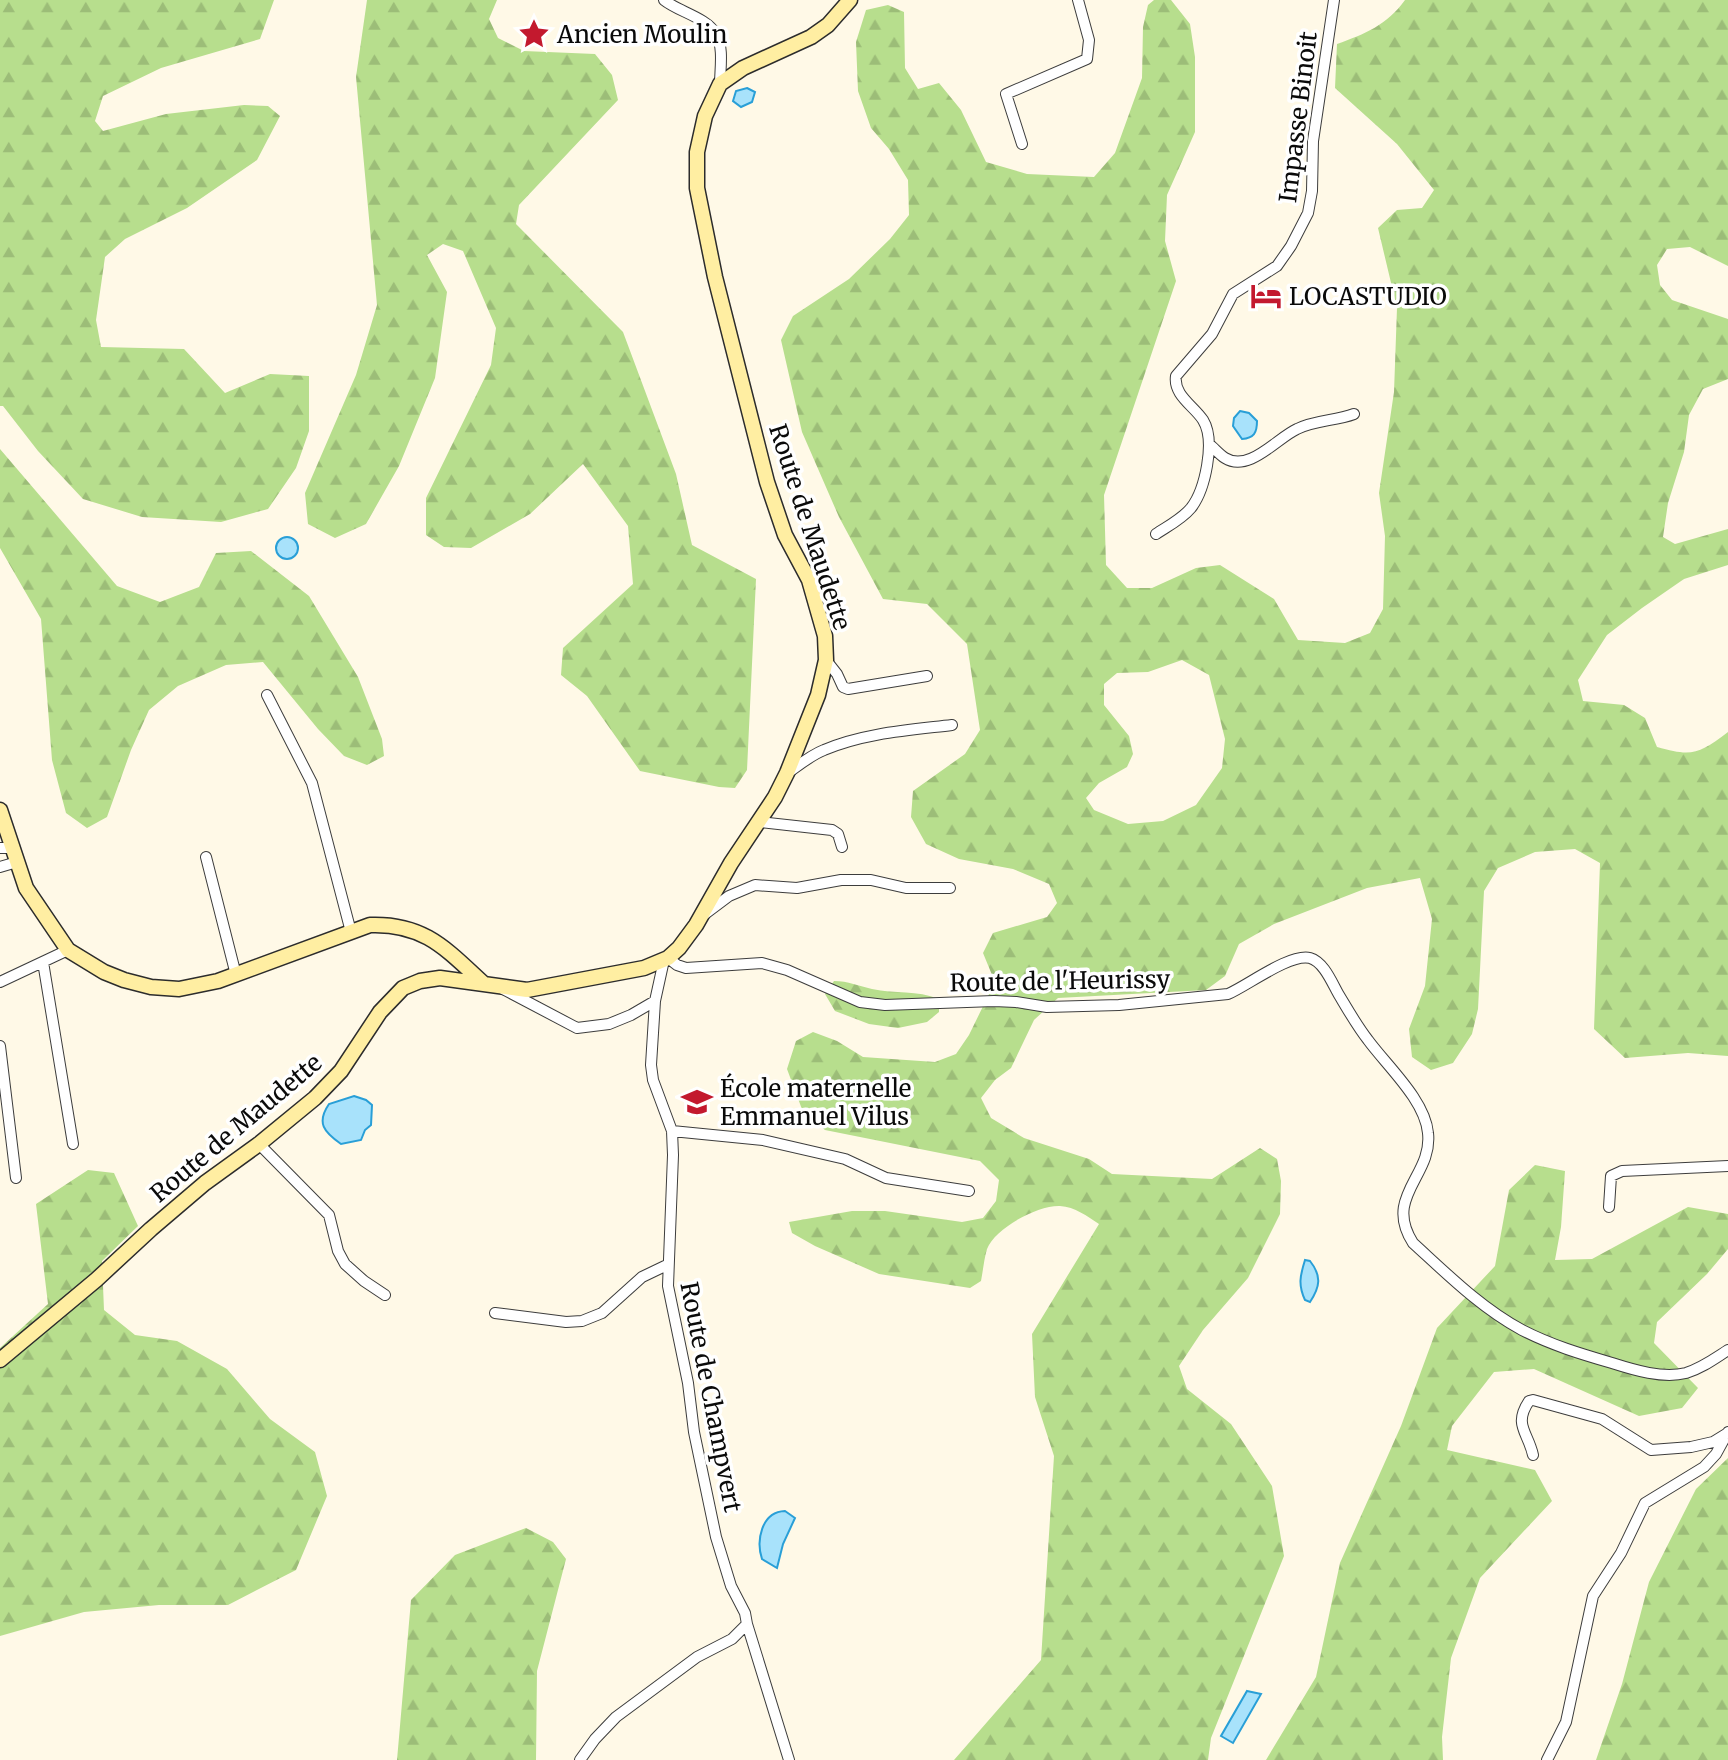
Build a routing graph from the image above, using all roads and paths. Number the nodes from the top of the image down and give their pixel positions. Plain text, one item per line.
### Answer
1 (664, 0) edge
2 (850, 0) edge
3 (1077, 0) edge
4 (1334, 0) edge
5 (720, 84) junction
6 (1022, 144) dead end
7 (1354, 414) dead end
8 (1209, 444) junction
9 (1156, 534) dead end
10 (826, 660) junction
11 (927, 676) dead end
12 (267, 695) dead end
13 (952, 725) dead end
14 (787, 773) junction
15 (0, 810) edge
16 (759, 822) junction
17 (842, 847) dead end
18 (10, 853) edge
19 (206, 858) dead end
20 (0, 867) edge
21 (950, 888) dead end
22 (699, 919) junction
23 (351, 932) junction
24 (68, 950) junction
25 (666, 959) junction
26 (43, 962) junction
27 (236, 975) junction
28 (0, 982) edge
29 (483, 983) junction
30 (502, 988) junction
31 (655, 1001) junction
32 (0, 1046) edge
33 (672, 1130) junction
34 (73, 1144) dead end
35 (259, 1144) junction
36 (1728, 1166) edge
37 (16, 1178) dead end
38 (969, 1191) dead end
39 (1609, 1207) dead end
40 (667, 1265) junction
41 (385, 1295) dead end
42 (495, 1312) dead end
43 (1728, 1350) edge
44 (0, 1360) edge
45 (1727, 1433) edge
46 (1533, 1455) dead end
47 (747, 1624) junction
48 (580, 1760) edge
49 (789, 1760) edge
50 (1548, 1760) edge

1 - 5 street
2 - 5 street
3 - 6 street
4 - 8 street, Impasse Binoit
5 - 10 street, Route de Maudette
7 - 8 street
8 - 9 street, Impasse Binoit
10 - 11 street
10 - 14 street, Route de Maudette
12 - 23 street
13 - 14 street
14 - 16 street, Route de Maudette
15 - 18 street
16 - 17 street
16 - 22 street, Route de Maudette
18 - 20 street
18 - 24 street
19 - 27 street
21 - 22 street
22 - 25 street, Route de Maudette
23 - 27 street
23 - 29 street
24 - 26 street
24 - 27 street
25 - 30 street, Route de Maudette
25 - 31 street, Route de Champvert
25 - 43 street, Route de l'Heurissy
26 - 28 street
26 - 34 street
29 - 30 street, Route de Maudette
29 - 35 street, Route de Maudette
30 - 31 street
31 - 33 street, Route de Champvert
32 - 37 street
33 - 38 street
33 - 40 street, Route de Champvert
35 - 41 street
35 - 44 street, Route de Maudette
36 - 39 street
40 - 42 street
40 - 47 street, Route de Champvert
45 - 46 street
45 - 50 street
47 - 48 street
47 - 49 street, Route de Champvert

